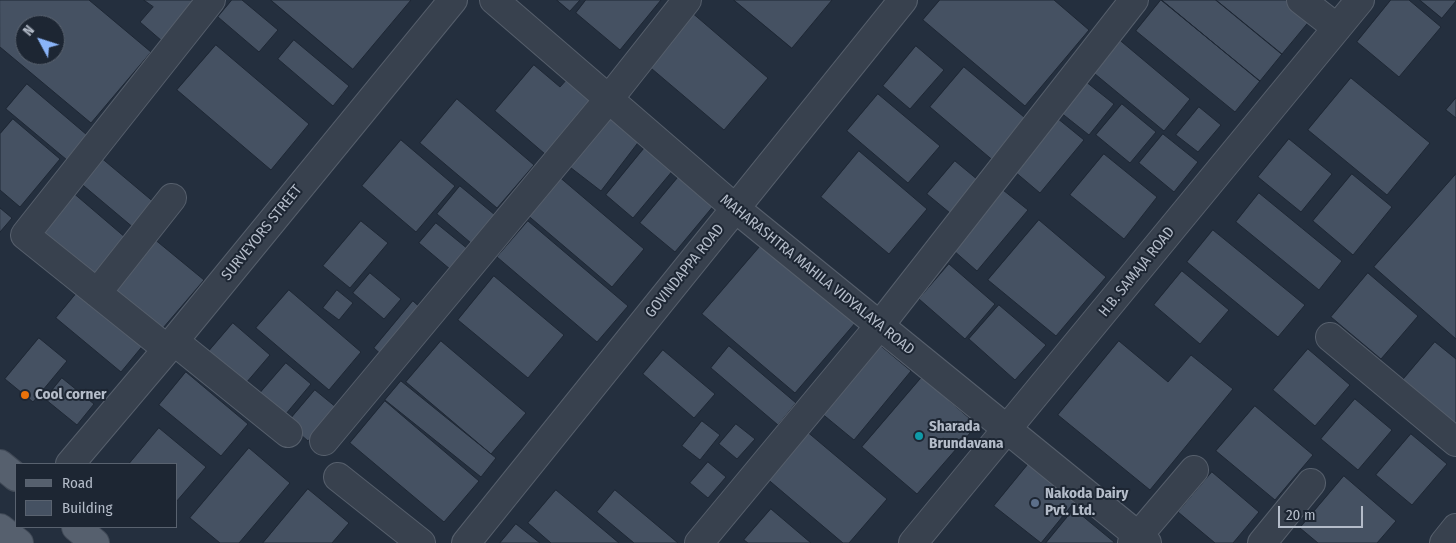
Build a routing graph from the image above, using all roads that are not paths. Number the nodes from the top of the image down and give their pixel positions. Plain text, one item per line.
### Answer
1 (211, 0) edge
2 (453, 0) edge
3 (494, 0) edge
4 (687, 0) edge
5 (903, 0) edge
6 (1134, 0) edge
7 (1301, 0) edge
8 (1360, 0) edge
9 (1337, 28) junction
10 (608, 100) junction
11 (172, 198) dead end
12 (735, 208) junction
13 (97, 293) junction
14 (880, 325) junction
15 (1330, 337) dead end
16 (171, 345) junction
17 (1007, 429) junction
18 (288, 433) dead end
19 (324, 440) dead end
20 (1456, 442) edge
21 (71, 463) edge
22 (0, 464) edge
23 (1194, 470) dead end
24 (15, 476) edge
25 (338, 477) dead end
26 (1311, 483) dead end
27 (77, 528) edge
28 (1456, 528) edge
29 (1139, 540) edge
30 (95, 543) edge
31 (421, 543) edge
32 (466, 543) edge
33 (698, 543) edge
34 (914, 543) edge
35 (1262, 543) edge
36 (1444, 543) edge

1 - 13 street
2 - 16 street, SURVEYORS STREET
3 - 10 street, MAHARASHTRA MAHILA VIDYALAYA ROAD
4 - 10 street
5 - 12 street, GOVINDAPPA ROAD
6 - 14 street
7 - 9 street
8 - 9 street, H.B. SAMAJA ROAD
9 - 17 street, H.B. SAMAJA ROAD
10 - 12 street, MAHARASHTRA MAHILA VIDYALAYA ROAD
10 - 19 street
11 - 13 street
12 - 14 street, MAHARASHTRA MAHILA VIDYALAYA ROAD
12 - 32 street, GOVINDAPPA ROAD
13 - 16 street
14 - 17 street, MAHARASHTRA MAHILA VIDYALAYA ROAD
14 - 33 street
15 - 20 street
16 - 18 street
16 - 21 street, SURVEYORS STREET
17 - 29 street, MAHARASHTRA MAHILA VIDYALAYA ROAD
17 - 34 street, H.B. SAMAJA ROAD
22 - 24 main road
23 - 29 street
25 - 31 street
26 - 35 street
27 - 30 main road
28 - 36 street

